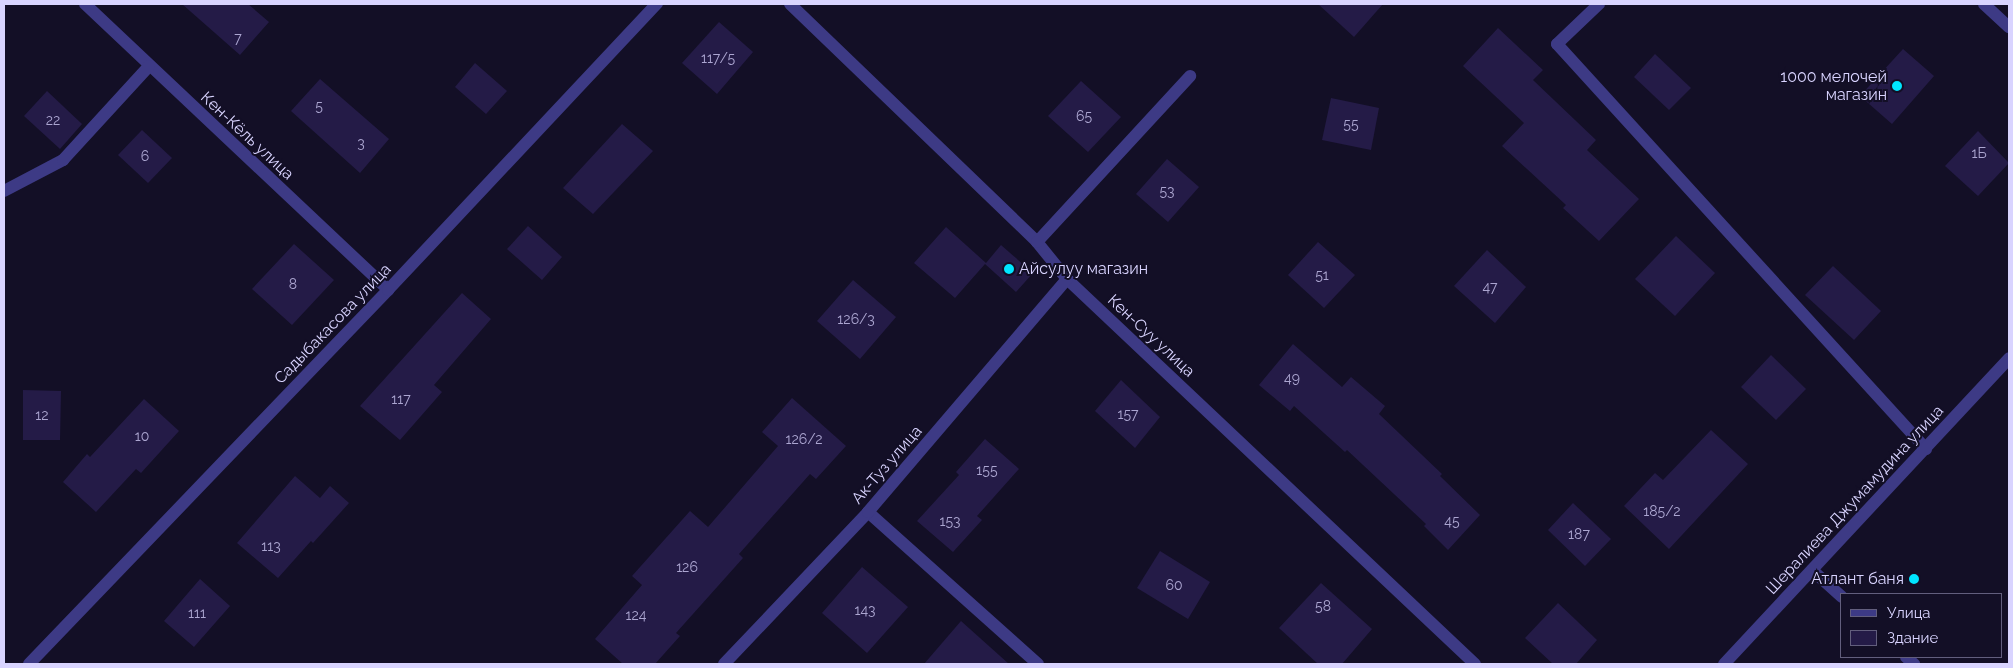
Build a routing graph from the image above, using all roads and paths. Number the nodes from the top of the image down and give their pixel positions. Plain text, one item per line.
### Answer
1 (85, 4) edge
2 (656, 4) edge
3 (790, 4) edge
4 (1599, 4) edge
5 (1984, 4) edge
6 (2009, 27) edge
7 (149, 66) junction
8 (1190, 76) dead end
9 (4, 191) edge
10 (1037, 242) junction
11 (1067, 279) junction
12 (388, 290) junction
13 (2009, 358) edge
14 (1926, 449) junction
15 (868, 512) junction
16 (1812, 570) junction
17 (1840, 595) edge
18 (29, 664) edge
19 (724, 664) edge
20 (1038, 664) edge
21 (1475, 664) edge
22 (1724, 664) edge

1 - 7 street, Кен-Кёль улица
2 - 12 street, Садыбакасова улица
3 - 10 street, Кен-Суу улица
4 - 14 street
5 - 6 street
7 - 9 street
7 - 12 street, Кен-Кёль улица
8 - 10 street
10 - 11 street, Кен-Суу улица
11 - 15 street, Ак-Туз улица
11 - 21 street, Кен-Суу улица
12 - 18 street, Садыбакасова улица
13 - 14 street, Шералиева Джумамудина улица
14 - 16 street, Шералиева Джумамудина улица
15 - 19 street, Ак-Туз улица
15 - 20 street
16 - 17 street
16 - 22 street, Шералиева Джумамудина улица

